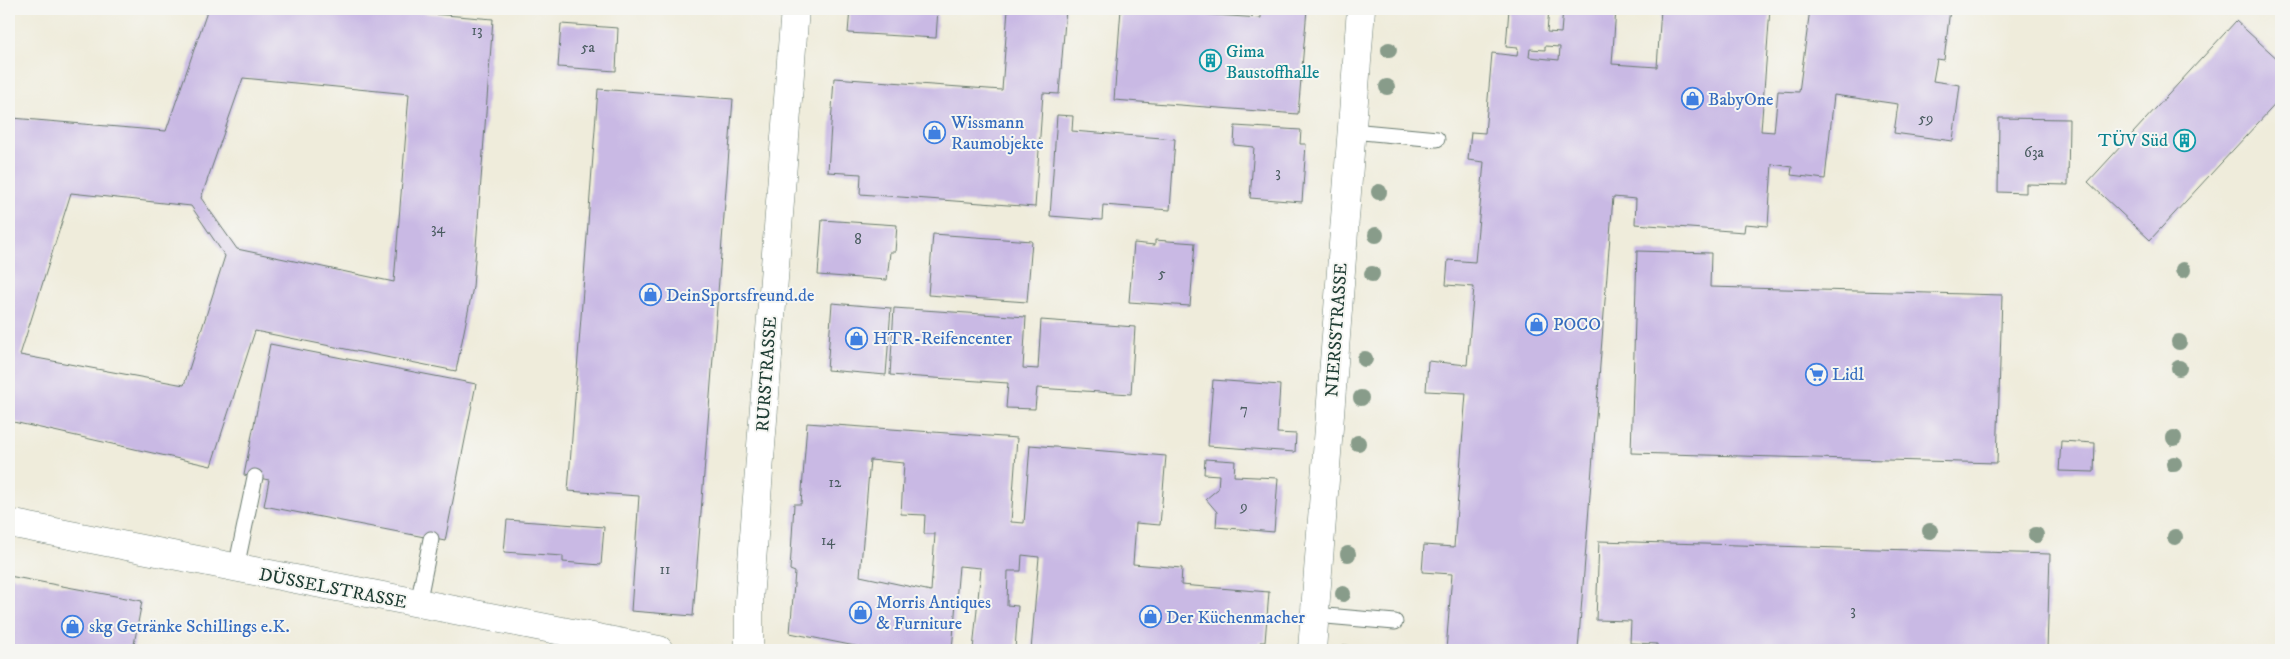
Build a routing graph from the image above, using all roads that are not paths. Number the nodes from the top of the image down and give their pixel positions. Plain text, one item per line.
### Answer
1 (795, 9) edge
2 (1361, 9) edge
3 (1352, 131) junction
4 (1437, 139) dead end
5 (255, 477) dead end
6 (9, 524) edge
7 (431, 539) dead end
8 (236, 568) junction
9 (418, 604) junction
10 (1315, 615) junction
11 (1395, 622) dead end
12 (658, 650) edge
13 (749, 650) edge
14 (1312, 650) edge

1 - 13 street, RURSTRASSE
2 - 3 street, NIERSSTRASSE
3 - 4 lane
3 - 10 street, NIERSSTRASSE
5 - 8 lane
6 - 8 street, DÜSSELSTRASSE
7 - 9 lane
8 - 9 street, DÜSSELSTRASSE
9 - 12 street, DÜSSELSTRASSE
10 - 11 lane
10 - 14 street, NIERSSTRASSE

